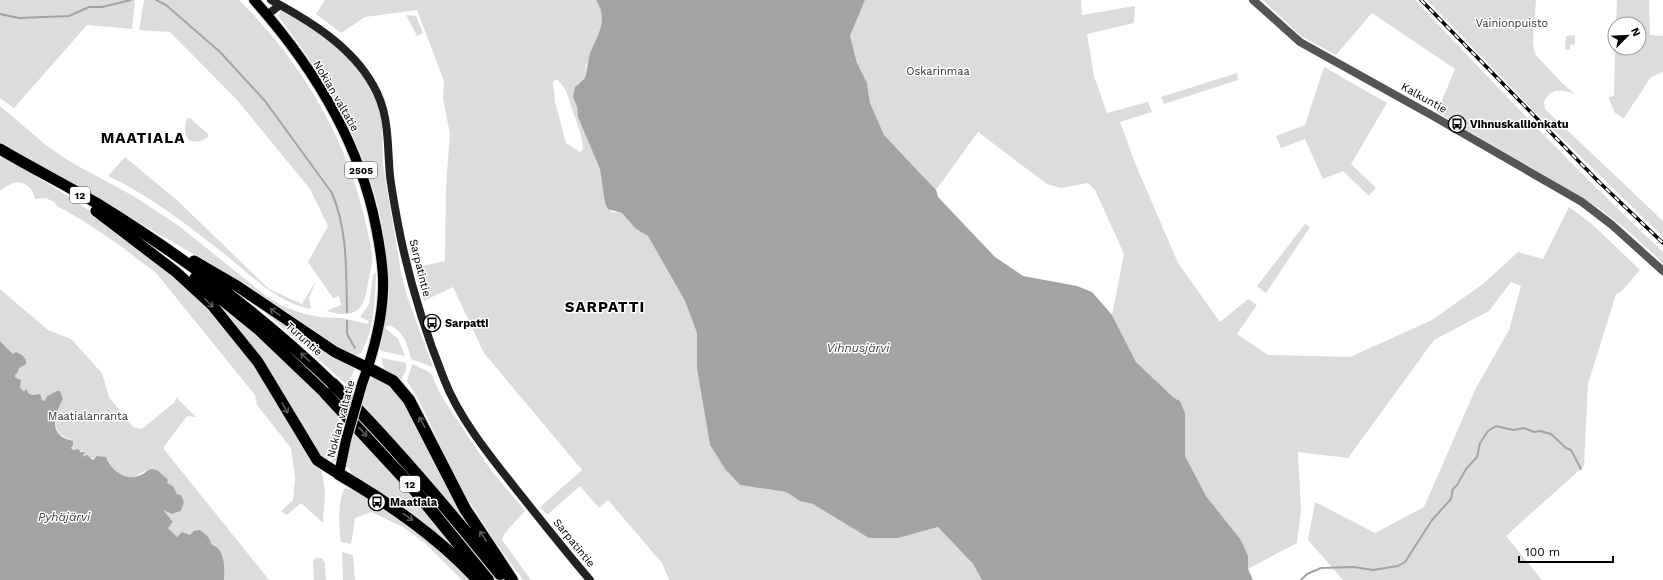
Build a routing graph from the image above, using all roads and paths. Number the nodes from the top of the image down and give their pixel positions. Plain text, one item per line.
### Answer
1 (254, 0) edge
2 (271, 0) edge
3 (1253, 0) edge
4 (280, 5) junction
5 (267, 15) junction
6 (0, 149) edge
7 (39, 172) junction
8 (81, 200) junction
9 (121, 219) junction
10 (1663, 271) edge
11 (368, 368) junction
12 (330, 389) junction
13 (339, 474) junction
14 (478, 580) edge
15 (488, 580) edge
16 (504, 580) edge
17 (512, 580) edge
18 (590, 580) edge

1 - 5 main road, Nokian valtatie / 2505
2 - 4 main road, Sarpatintie
3 - 10 street, Kalkuntie
4 - 5 main road
4 - 18 main road, Sarpatintie
5 - 11 main road, Nokian valtatie / 2505
6 - 7 highway, Turuntie / 12
7 - 8 highway, Turuntie / 12
7 - 9 highway, Turuntie / 12
8 - 12 highway, Turuntie / 12
8 -> 13 highway
11 -> 9 highway
12 -> 9 highway, Turuntie / 12
11 - 13 main road, Nokian valtatie / 2505, bridge
17 -> 11 highway
12 -> 15 highway, Turuntie / 12
12 - 16 highway, Turuntie / 12
13 -> 14 highway

